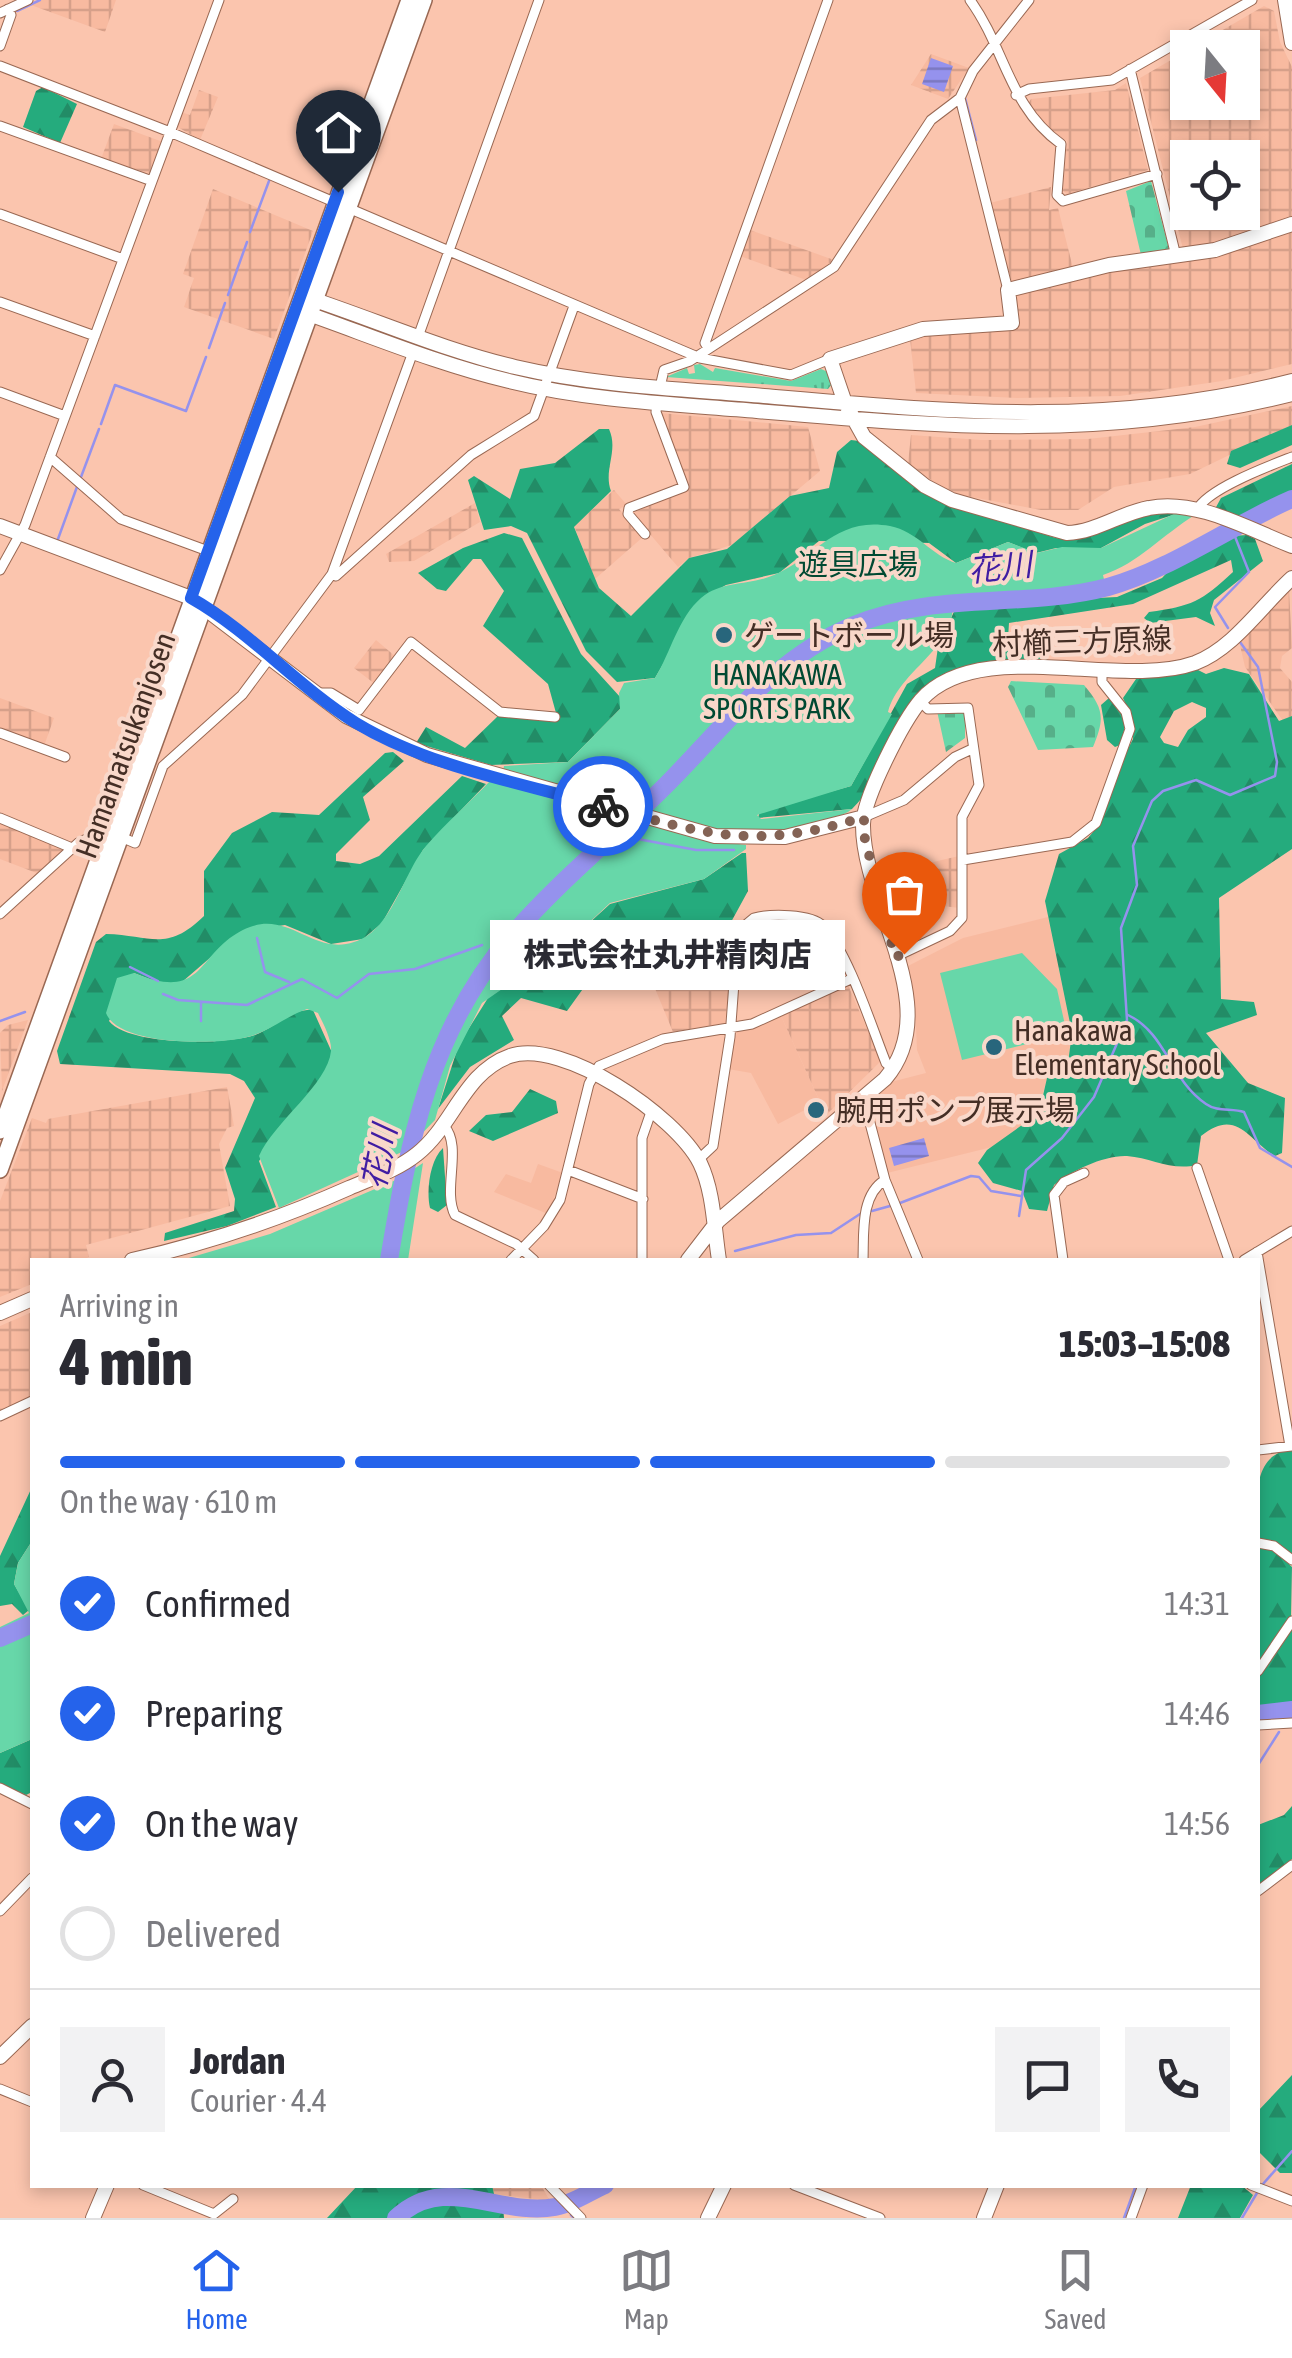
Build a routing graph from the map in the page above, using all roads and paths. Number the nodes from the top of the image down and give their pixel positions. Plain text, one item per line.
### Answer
1 (28, 0) edge
2 (219, 0) edge
3 (408, 0) edge
4 (424, 0) edge
5 (539, 0) edge
6 (828, 0) edge
7 (970, 0) edge
8 (1028, 0) edge
9 (1252, 0) edge
10 (1285, 0) edge
11 (4, 11) edge
12 (1292, 43) edge
13 (0, 46) edge
14 (994, 47) junction
15 (0, 66) edge
16 (1130, 69) junction
17 (1016, 96) junction
18 (960, 98) junction
19 (0, 126) edge
20 (170, 132) junction
21 (1157, 174) junction
22 (152, 181) junction
23 (341, 205) junction
24 (0, 214) edge
25 (1292, 224) edge
26 (449, 252) junction
27 (1176, 256) junction
28 (123, 259) junction
29 (1008, 290) junction
30 (0, 302) edge
31 (305, 305) junction
32 (574, 306) junction
33 (94, 336) junction
34 (415, 344) junction
35 (708, 348) junction
36 (696, 357) junction
37 (830, 359) junction
38 (1292, 381) edge
39 (547, 382) junction
40 (0, 392) edge
41 (1292, 394) edge
42 (658, 395) junction
43 (845, 403) junction
44 (65, 416) junction
45 (854, 419) junction
46 (50, 457) junction
47 (1292, 457) edge
48 (1197, 510) junction
49 (0, 526) edge
50 (20, 534) junction
51 (645, 534) dead end
52 (1292, 546) edge
53 (208, 551) junction
54 (0, 570) edge
55 (332, 574) junction
56 (1292, 578) edge
57 (198, 602) junction
58 (270, 657) junction
59 (1102, 669) junction
60 (318, 696) junction
61 (920, 701) junction
62 (555, 716) dead end
63 (0, 732) edge
64 (972, 749) junction
65 (65, 757) dead end
66 (864, 817) junction
67 (0, 818) edge
68 (113, 838) junction
69 (72, 848) junction
70 (963, 860) junction
71 (2, 908) edge
72 (895, 957) junction
73 (852, 979) junction
74 (730, 1030) junction
75 (893, 1068) junction
76 (594, 1075) junction
77 (856, 1104) junction
78 (652, 1112) junction
79 (444, 1126) junction
80 (0, 1130) edge
81 (698, 1160) junction
82 (1197, 1168) dead end
83 (0, 1170) edge
84 (568, 1170) junction
85 (1084, 1173) dead end
86 (885, 1180) junction
87 (643, 1199) junction
88 (714, 1225) junction
89 (1292, 1231) edge
90 (522, 1249) junction
91 (1257, 1252) junction
92 (140, 1258) edge
93 (514, 1258) edge
94 (532, 1258) edge
95 (642, 1258) edge
96 (689, 1258) edge
97 (719, 1258) edge
98 (863, 1258) edge
99 (917, 1258) edge
100 (1064, 1258) edge
101 (1228, 1258) edge
102 (1247, 1258) edge
103 (1258, 1258) edge
104 (1260, 1269) edge
105 (30, 1301) edge
106 (0, 1313) edge
107 (30, 1402) edge
108 (0, 1416) edge
109 (1291, 1446) edge
110 (1260, 1450) edge
111 (1260, 1543) edge
112 (1292, 1560) edge
113 (1292, 1621) edge
114 (1260, 1668) edge
115 (1292, 1723) edge
116 (1260, 1726) edge
117 (0, 1788) edge
118 (30, 1803) edge
119 (1292, 1865) edge
120 (30, 1880) edge
121 (1260, 1889) edge
122 (0, 1910) edge
123 (30, 2028) edge
124 (0, 2057) edge
125 (0, 2089) edge
126 (30, 2101) edge
127 (106, 2188) edge
128 (149, 2188) edge
129 (552, 2188) edge
130 (723, 2188) edge
131 (802, 2188) edge
132 (996, 2188) edge
133 (1143, 2188) edge
134 (1259, 2188) edge
135 (232, 2199) dead end
136 (1292, 2201) edge
137 (198, 2213) edge
138 (93, 2218) edge
139 (581, 2218) edge
140 (708, 2218) edge
141 (880, 2218) edge
142 (984, 2218) edge
143 (1131, 2218) edge

1 - 11 street
2 - 20 street
3 - 23 main road, Hamamatsukanjosen
4 - 23 main road, Hamamatsukanjosen
5 - 26 street
6 - 35 street
7 - 14 street
8 - 14 street
9 - 16 street
10 - 12 street
11 - 13 street
14 - 17 street
14 - 18 street
15 - 20 street
16 - 17 street
16 - 21 street
17 - 21 street
18 - 29 street
18 - 35 street
19 - 22 street
20 - 22 street
20 - 23 street
21 - 27 street
22 - 28 street
23 - 26 street
23 - 31 main road, Hamamatsukanjosen
24 - 28 street
25 - 27 street
26 - 32 street
26 - 34 street
27 - 29 street
28 - 33 street
29 - 37 street
30 - 33 street
31 - 34 street
31 - 53 main road, Hamamatsukanjosen
31 - 57 main road, Hamamatsukanjosen
32 - 36 street
32 - 39 street
33 - 44 street
34 - 39 street
34 - 55 street
35 - 36 street
36 - 37 street
36 - 42 street
37 - 43 street
38 - 43 street
39 - 42 street
39 - 55 street
40 - 44 street
41 - 45 street
42 - 43 street
42 - 45 street
42 - 51 street
43 - 45 street
44 - 46 street
45 - 48 street
46 - 50 street
46 - 53 street
47 - 48 street
48 - 52 street
49 - 50 street
50 - 54 street
50 - 57 street
53 - 57 main road, Hamamatsukanjosen
55 - 58 street
56 - 59 street, 村櫛三方原線
57 - 58 street
57 - 68 main road, Hamamatsukanjosen
58 - 60 street
58 - 68 street
59 - 61 street, 村櫛三方原線
59 - 70 street
60 - 62 street
60 - 66 street
61 - 64 street
61 - 66 street
63 - 65 street
64 - 66 street
64 - 70 street
66 - 72 street
67 - 69 street
68 - 69 street
68 - 80 main road, Hamamatsukanjosen
68 - 83 main road, Hamamatsukanjosen
69 - 71 street
70 - 72 street
72 - 75 street
73 - 74 street
73 - 74 street
73 - 75 street
74 - 76 street
74 - 81 street
75 - 77 street
76 - 78 street
76 - 79 street
76 - 84 street
77 - 86 street
77 - 88 street
78 - 81 street
78 - 87 street
79 - 90 street
79 - 92 street
81 - 88 street
82 - 101 street
84 - 87 street
84 - 90 street
85 - 100 street
86 - 98 street
86 - 99 street
87 - 95 street
88 - 96 street
88 - 97 street
89 - 91 street
90 - 93 street
90 - 94 street
91 - 102 street
91 - 103 street
104 - 109 street
105 - 106 street
107 - 108 street
109 - 110 street
111 - 112 street
113 - 114 street
115 - 116 street
117 - 118 street
119 - 121 street
120 - 122 street
123 - 124 street
125 - 126 street
127 - 138 street
128 - 137 street
129 - 139 street
130 - 140 street
131 - 141 street
132 - 142 street
133 - 143 street
134 - 136 street
135 - 137 street

